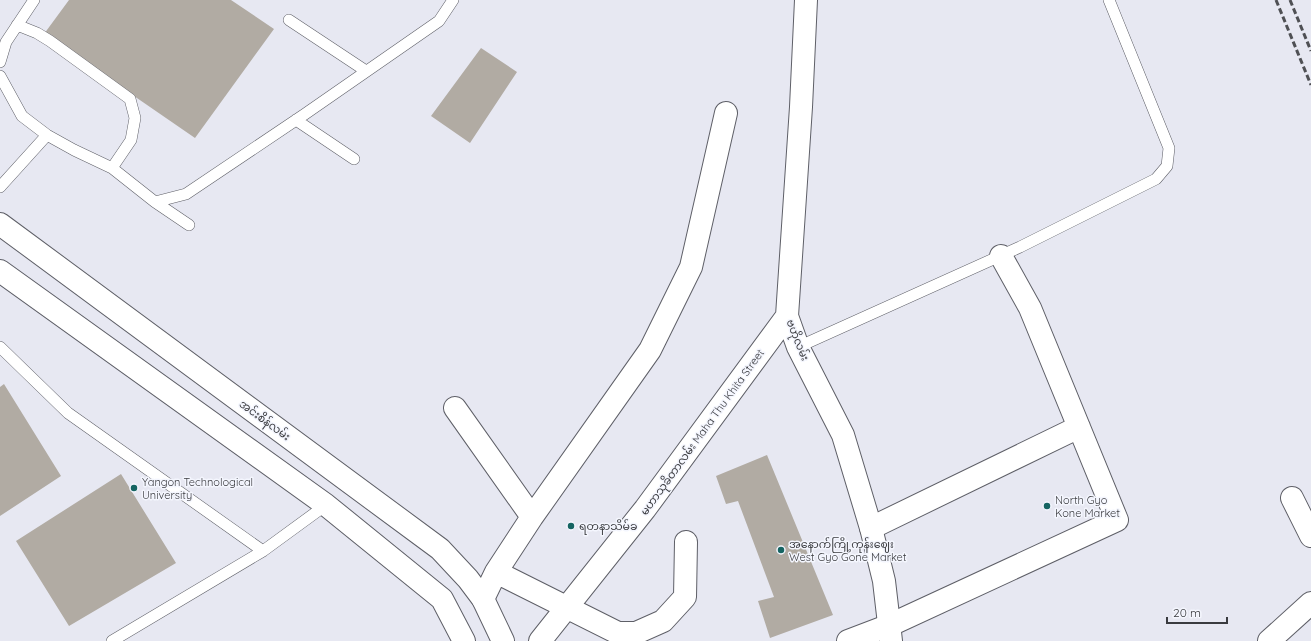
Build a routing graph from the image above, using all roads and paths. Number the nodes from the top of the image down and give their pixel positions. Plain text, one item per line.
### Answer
1 (34, 0) edge
2 (453, 0) edge
3 (806, 0) edge
4 (1109, 0) edge
5 (289, 20) dead end
6 (18, 25) junction
7 (0, 62) edge
8 (366, 71) junction
9 (0, 76) edge
10 (726, 113) dead end
11 (296, 120) junction
12 (47, 135) junction
13 (354, 159) dead end
14 (112, 168) junction
15 (0, 187) edge
16 (155, 202) junction
17 (0, 224) edge
18 (189, 225) dead end
19 (1001, 256) junction
20 (0, 271) edge
21 (788, 316) junction
22 (0, 347) edge
23 (798, 347) junction
24 (455, 408) dead end
25 (1079, 427) junction
26 (1292, 498) dead end
27 (326, 505) junction
28 (532, 517) junction
29 (871, 528) junction
30 (1311, 536) edge
31 (686, 542) dead end
32 (263, 551) junction
33 (496, 572) junction
34 (483, 599) junction
35 (1311, 603) edge
36 (568, 607) junction
37 (890, 633) edge
38 (112, 641) edge
39 (464, 641) edge
40 (503, 641) edge
41 (540, 641) edge
42 (848, 641) edge
43 (1269, 641) edge

1 - 6 lane
2 - 8 lane
3 - 21 street, ဗဟိုလမ်း
4 - 19 lane
5 - 8 lane
6 - 7 lane
6 - 14 lane
8 - 11 lane
9 - 12 lane
10 - 28 street
11 - 13 lane
11 - 16 lane
12 - 14 lane
12 - 15 lane
14 - 16 lane
16 - 18 lane
17 - 34 street, အင်းစိန်လမ်း
19 - 23 lane
19 - 25 street
20 - 27 street
21 - 23 street, ဗဟိုလမ်း
21 - 36 street, မဟာသုခိတာလမ်း Maha Thu Khita Street
22 - 32 lane
23 - 29 street, ဗဟိုလမ်း
24 - 28 street
25 - 29 street
25 - 37 street
26 - 30 street
27 - 32 lane
27 - 39 street
28 - 33 street
29 - 37 street, ဗဟိုလမ်း
31 - 36 street
32 - 38 lane
33 - 34 street
33 - 36 street
34 - 40 street, အင်းစိန်လမ်း
35 - 43 street
36 - 41 street, မဟာသုခိတာလမ်း Maha Thu Khita Street
37 - 42 street

